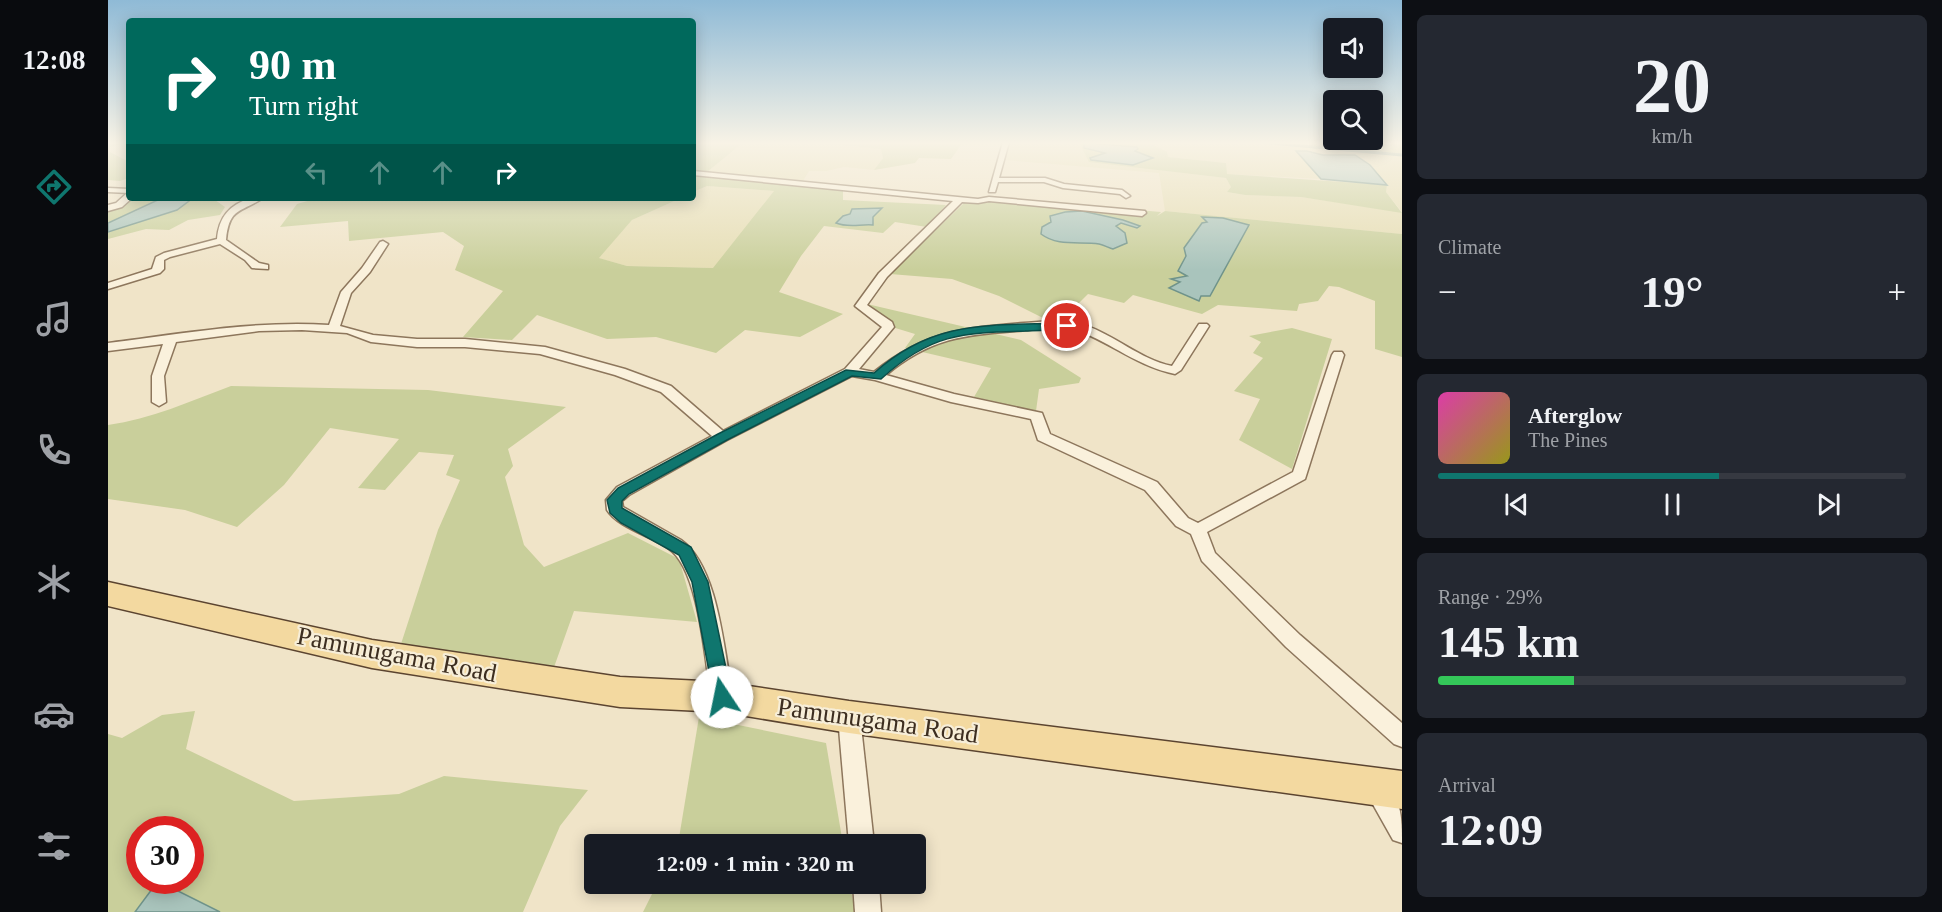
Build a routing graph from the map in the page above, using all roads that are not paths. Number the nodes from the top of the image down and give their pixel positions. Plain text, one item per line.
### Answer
1 (817, 185) edge
2 (994, 185) edge
3 (1059, 185) edge
4 (108, 190) edge
5 (126, 193) edge
6 (1126, 196) dead end
7 (126, 197) edge
8 (960, 199) junction
9 (989, 199) junction
10 (250, 201) edge
11 (108, 208) edge
12 (1142, 213) dead end
13 (221, 241) junction
14 (383, 244) dead end
15 (264, 267) dead end
16 (108, 286) edge
17 (1203, 326) dead end
18 (334, 328) junction
19 (171, 338) junction
20 (108, 346) edge
21 (1338, 355) dead end
22 (850, 372) junction
23 (877, 376) junction
24 (159, 402) dead end
25 (722, 437) junction
26 (1198, 530) junction
27 (108, 594) edge
28 (722, 697) junction
29 (849, 717) junction
30 (1402, 737) edge
31 (1388, 788) edge
32 (1402, 831) edge
33 (861, 834) edge
34 (867, 894) edge
35 (868, 912) edge

1 - 8 street
2 - 9 street
3 - 6 street
4 - 5 street
7 - 11 street
8 - 9 street
8 - 22 street
9 - 12 street
10 - 13 street
13 - 15 street
13 - 16 street
14 - 18 street
17 - 23 street
18 - 19 street
18 - 25 street
19 - 20 street
19 - 24 street
21 - 26 street
22 - 23 street
22 - 25 street
23 - 26 street
25 - 28 street
26 - 30 street
27 - 28 main road, Pamunugama Road
28 - 29 main road, Pamunugama Road
29 - 31 main road, Pamunugama Road
29 - 33 street
31 - 32 street
34 - 35 street

